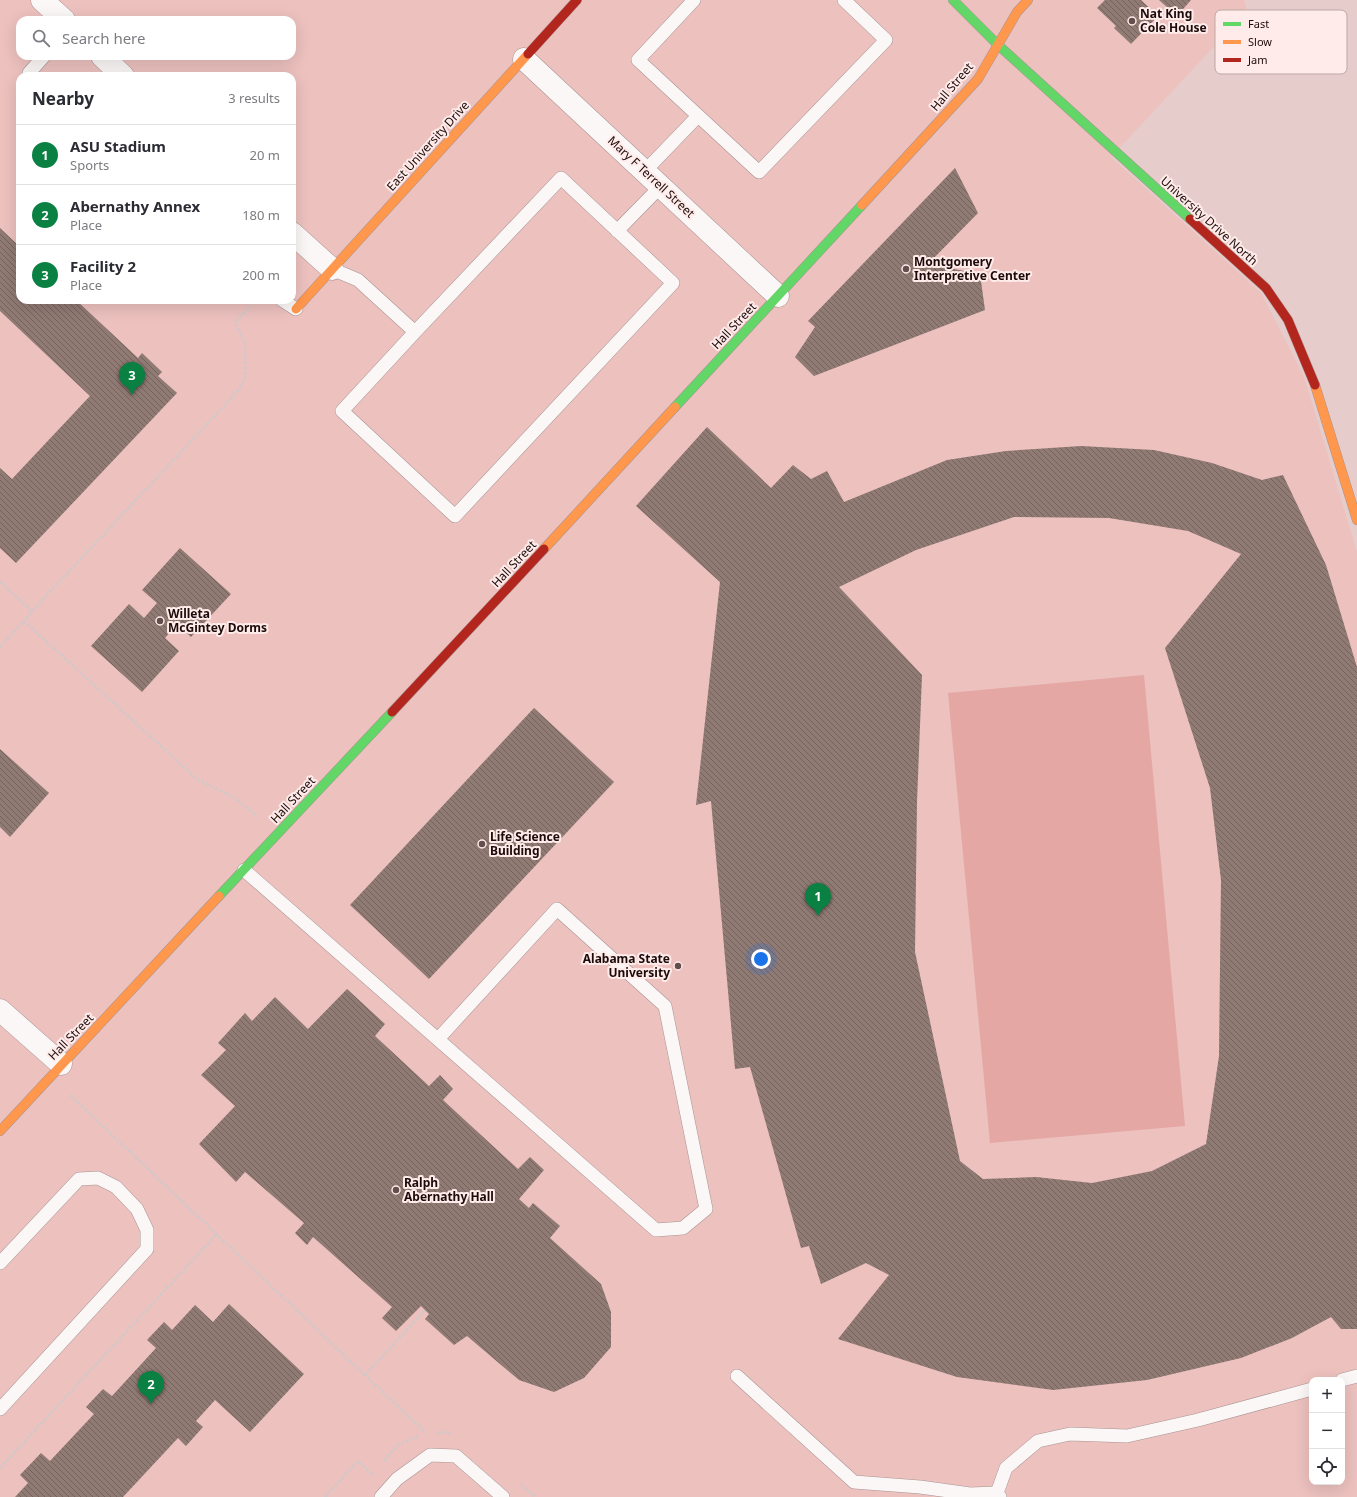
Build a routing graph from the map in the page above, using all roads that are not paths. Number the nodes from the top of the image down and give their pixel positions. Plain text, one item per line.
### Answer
1 (42, 0) edge
2 (577, 0) edge
3 (694, 0) edge
4 (844, 0) edge
5 (953, 0) edge
6 (1028, 0) edge
7 (60, 16) edge
8 (997, 44) junction
9 (524, 59) junction
10 (40, 60) edge
11 (106, 60) edge
12 (30, 72) edge
13 (119, 72) edge
14 (698, 116) junction
15 (653, 178) junction
16 (617, 231) junction
17 (296, 237) edge
18 (332, 269) junction
19 (778, 296) junction
20 (288, 304) edge
21 (296, 309) joint
22 (415, 332) junction
23 (1357, 520) edge
24 (244, 870) junction
25 (0, 1010) edge
26 (438, 1039) junction
27 (60, 1064) junction
28 (0, 1131) edge
29 (0, 1263) edge
30 (737, 1376) dead end
31 (1357, 1376) edge
32 (1345, 1379) edge
33 (1309, 1390) edge
34 (0, 1409) edge
35 (999, 1495) edge
36 (381, 1497) edge
37 (503, 1497) edge

1 - 7 street
2 - 9 street, East University Drive
3 - 14 lane
4 - 14 lane
5 - 8 street, University Drive North
6 - 8 street, Hall Street
8 - 19 street, Hall Street
8 - 23 street, University Drive North
9 - 15 street, Mary F Terrell Street
9 - 18 street, East University Drive
10 - 12 lane
11 - 13 street
14 - 15 lane
15 - 16 lane
15 - 19 street, Mary F Terrell Street
16 - 22 lane
16 - 22 lane
17 - 18 street
18 - 21 street, East University Drive
18 - 22 lane
19 - 24 street, Hall Street
20 - 21 lane
24 - 26 lane
24 - 27 street, Hall Street
25 - 27 street
26 - 26 lane
27 - 28 street, Hall Street
29 - 34 lane
30 - 35 lane
31 - 32 lane
33 - 35 lane
36 - 37 lane

